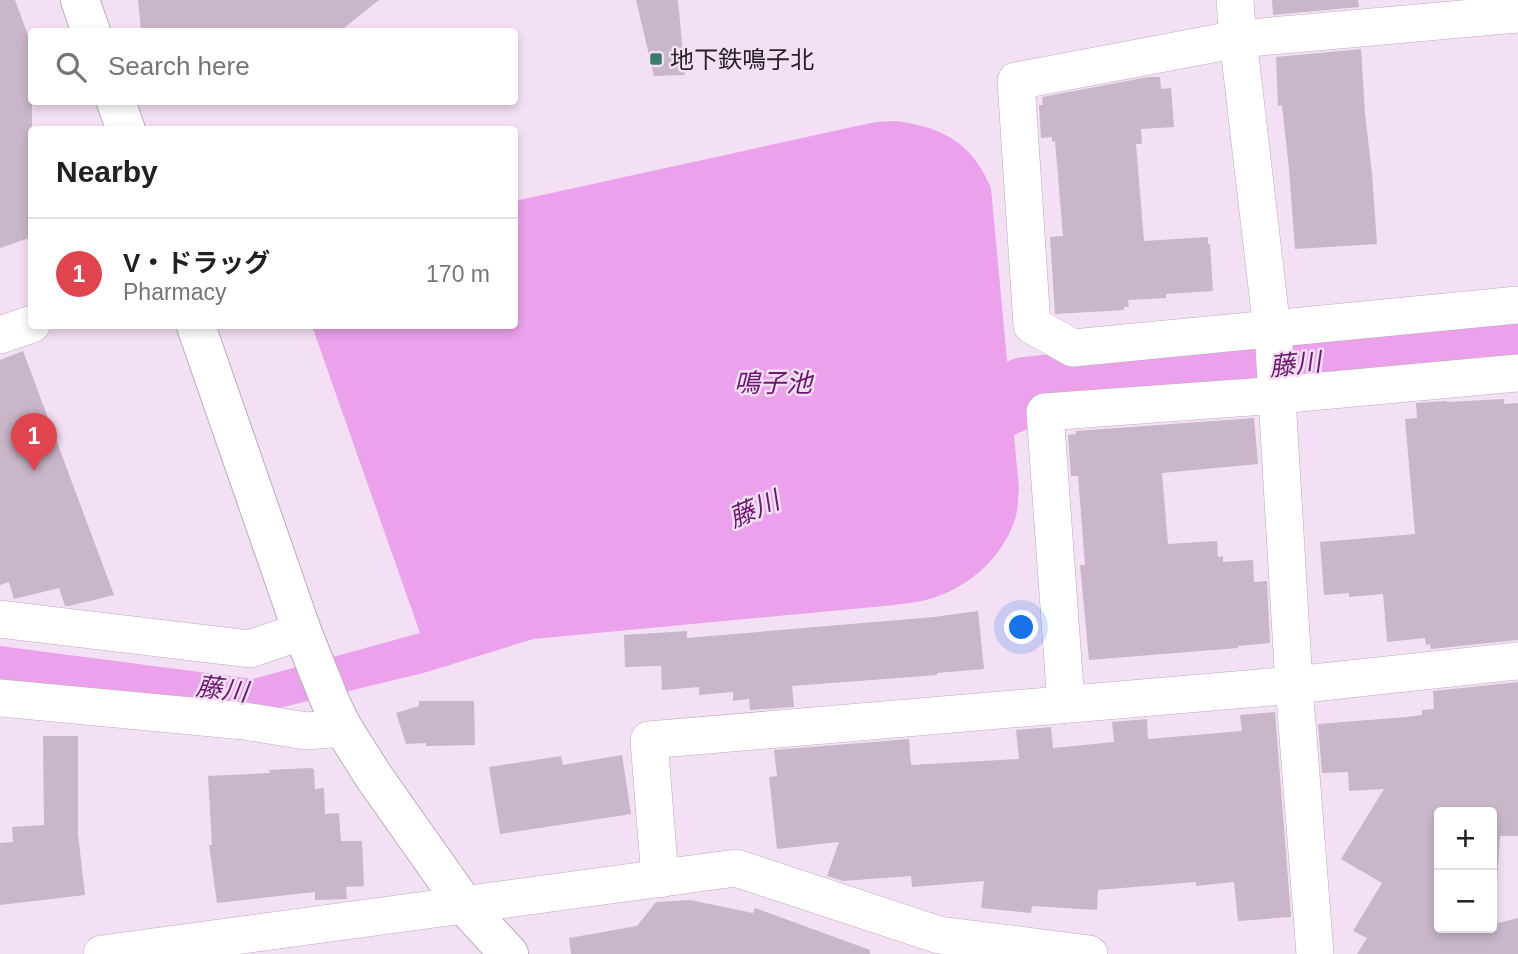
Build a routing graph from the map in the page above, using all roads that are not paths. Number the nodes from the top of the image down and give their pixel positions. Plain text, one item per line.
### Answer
1 (80, 0) edge
2 (1235, 0) edge
3 (1518, 14) edge
4 (90, 28) edge
5 (1238, 39) junction
6 (117, 105) edge
7 (125, 126) edge
8 (1518, 305) edge
9 (28, 325) edge
10 (196, 329) edge
11 (0, 335) edge
12 (1275, 362) junction
13 (1518, 373) edge
14 (0, 619) edge
15 (306, 641) junction
16 (1518, 660) edge
17 (1294, 685) junction
18 (0, 698) edge
19 (1066, 704) junction
20 (338, 717) junction
21 (660, 879) junction
22 (465, 906) junction
23 (939, 945) edge
24 (102, 954) edge
25 (509, 954) edge
26 (1089, 954) edge
27 (1315, 954) edge

1 - 4 street
2 - 5 street
3 - 5 street
5 - 12 street
5 - 12 street
6 - 7 street
8 - 12 street
9 - 11 street
10 - 15 street
12 - 13 street
12 - 17 street
12 - 19 street
14 - 15 street
15 - 20 street
16 - 17 street
17 - 19 street
17 - 27 street
18 - 20 street
19 - 21 street
20 - 22 street
21 - 22 street
21 - 23 street
22 - 24 street
22 - 25 street
23 - 26 street

